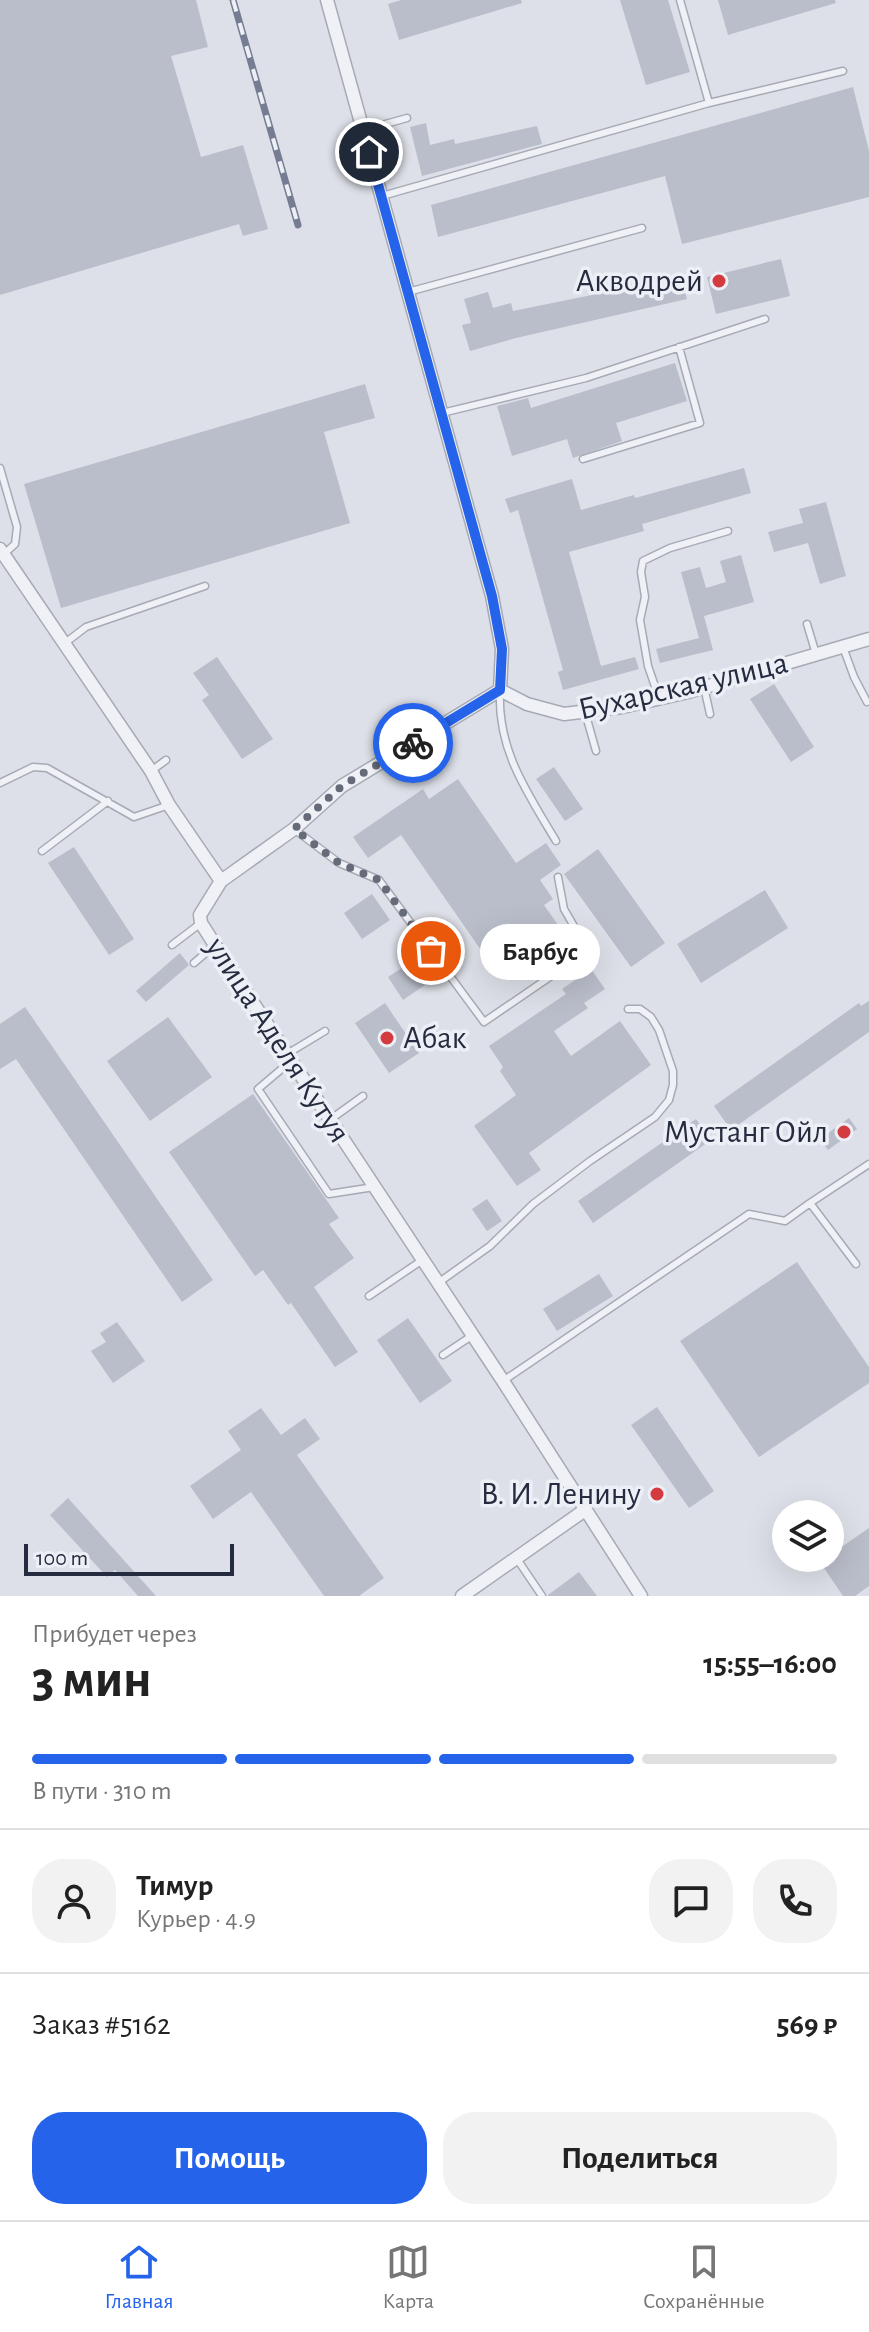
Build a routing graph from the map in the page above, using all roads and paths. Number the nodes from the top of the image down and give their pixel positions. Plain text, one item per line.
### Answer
1 (327, 0) edge
2 (680, 0) edge
3 (843, 71) dead end
4 (709, 103) junction
5 (407, 118) dead end
6 (362, 131) junction
7 (382, 196) junction
8 (642, 228) dead end
9 (408, 292) junction
10 (765, 319) dead end
11 (679, 347) junction
12 (441, 413) junction
13 (583, 459) dead end
14 (0, 468) edge
15 (728, 531) dead end
16 (2, 552) edge
17 (205, 586) dead end
18 (807, 624) dead end
19 (869, 639) edge
20 (65, 643) junction
21 (843, 646) junction
22 (816, 654) junction
23 (704, 687) junction
24 (500, 690) junction
25 (659, 698) junction
26 (867, 702) edge
27 (585, 711) junction
28 (710, 714) dead end
29 (596, 751) dead end
30 (166, 760) dead end
31 (151, 771) junction
32 (0, 783) edge
33 (108, 801) junction
34 (169, 805) junction
35 (294, 829) junction
36 (556, 841) dead end
37 (42, 851) dead end
38 (558, 877) dead end
39 (221, 881) junction
40 (201, 923) junction
41 (172, 945) dead end
42 (215, 945) junction
43 (194, 963) dead end
44 (628, 1009) dead end
45 (325, 1031) dead end
46 (289, 1058) junction
47 (363, 1096) dead end
48 (331, 1119) junction
49 (869, 1164) edge
50 (374, 1187) junction
51 (810, 1203) junction
52 (421, 1261) junction
53 (856, 1264) dead end
54 (438, 1283) junction
55 (369, 1296) dead end
56 (473, 1335) junction
57 (443, 1355) dead end
58 (503, 1381) junction
59 (585, 1510) junction
60 (516, 1558) junction
61 (462, 1596) edge
62 (542, 1596) edge
63 (641, 1596) edge

1 - 6 street
2 - 4 lane
3 - 4 lane
4 - 7 lane
5 - 6 lane
6 - 7 street
7 - 9 street
8 - 9 lane
9 - 12 street
10 - 11 lane
11 - 12 lane
11 - 13 lane
12 - 24 street
14 - 16 lane
15 - 25 lane
16 - 20 street
17 - 20 lane
18 - 22 lane
19 - 21 street, Бухарская улица
20 - 31 street
21 - 22 street, Бухарская улица
21 - 26 lane
22 - 23 street, Бухарская улица
23 - 25 street, Бухарская улица
23 - 28 lane
24 - 27 street, Бухарская улица
24 - 35 street, улица Аделя Кутуя
24 - 36 lane
25 - 27 street, Бухарская улица
27 - 29 lane
30 - 31 lane
31 - 34 street
32 - 33 lane
33 - 34 lane
33 - 37 lane
34 - 39 street
35 - 38 lane
35 - 39 street, улица Аделя Кутуя
39 - 40 street, улица Аделя Кутуя
40 - 41 lane
40 - 42 street, улица Аделя Кутуя
42 - 43 lane
42 - 46 street, улица Аделя Кутуя
44 - 54 lane
45 - 46 lane
46 - 48 street, улица Аделя Кутуя
46 - 50 lane
47 - 48 lane
48 - 50 street, улица Аделя Кутуя
49 - 51 lane
50 - 52 street, улица Аделя Кутуя
51 - 53 lane
51 - 58 lane
52 - 54 street, улица Аделя Кутуя
52 - 55 lane
54 - 56 street, улица Аделя Кутуя
56 - 57 lane
56 - 58 street, улица Аделя Кутуя
58 - 59 street, улица Аделя Кутуя
59 - 60 street
59 - 63 street, улица Аделя Кутуя
60 - 61 street
60 - 62 lane

